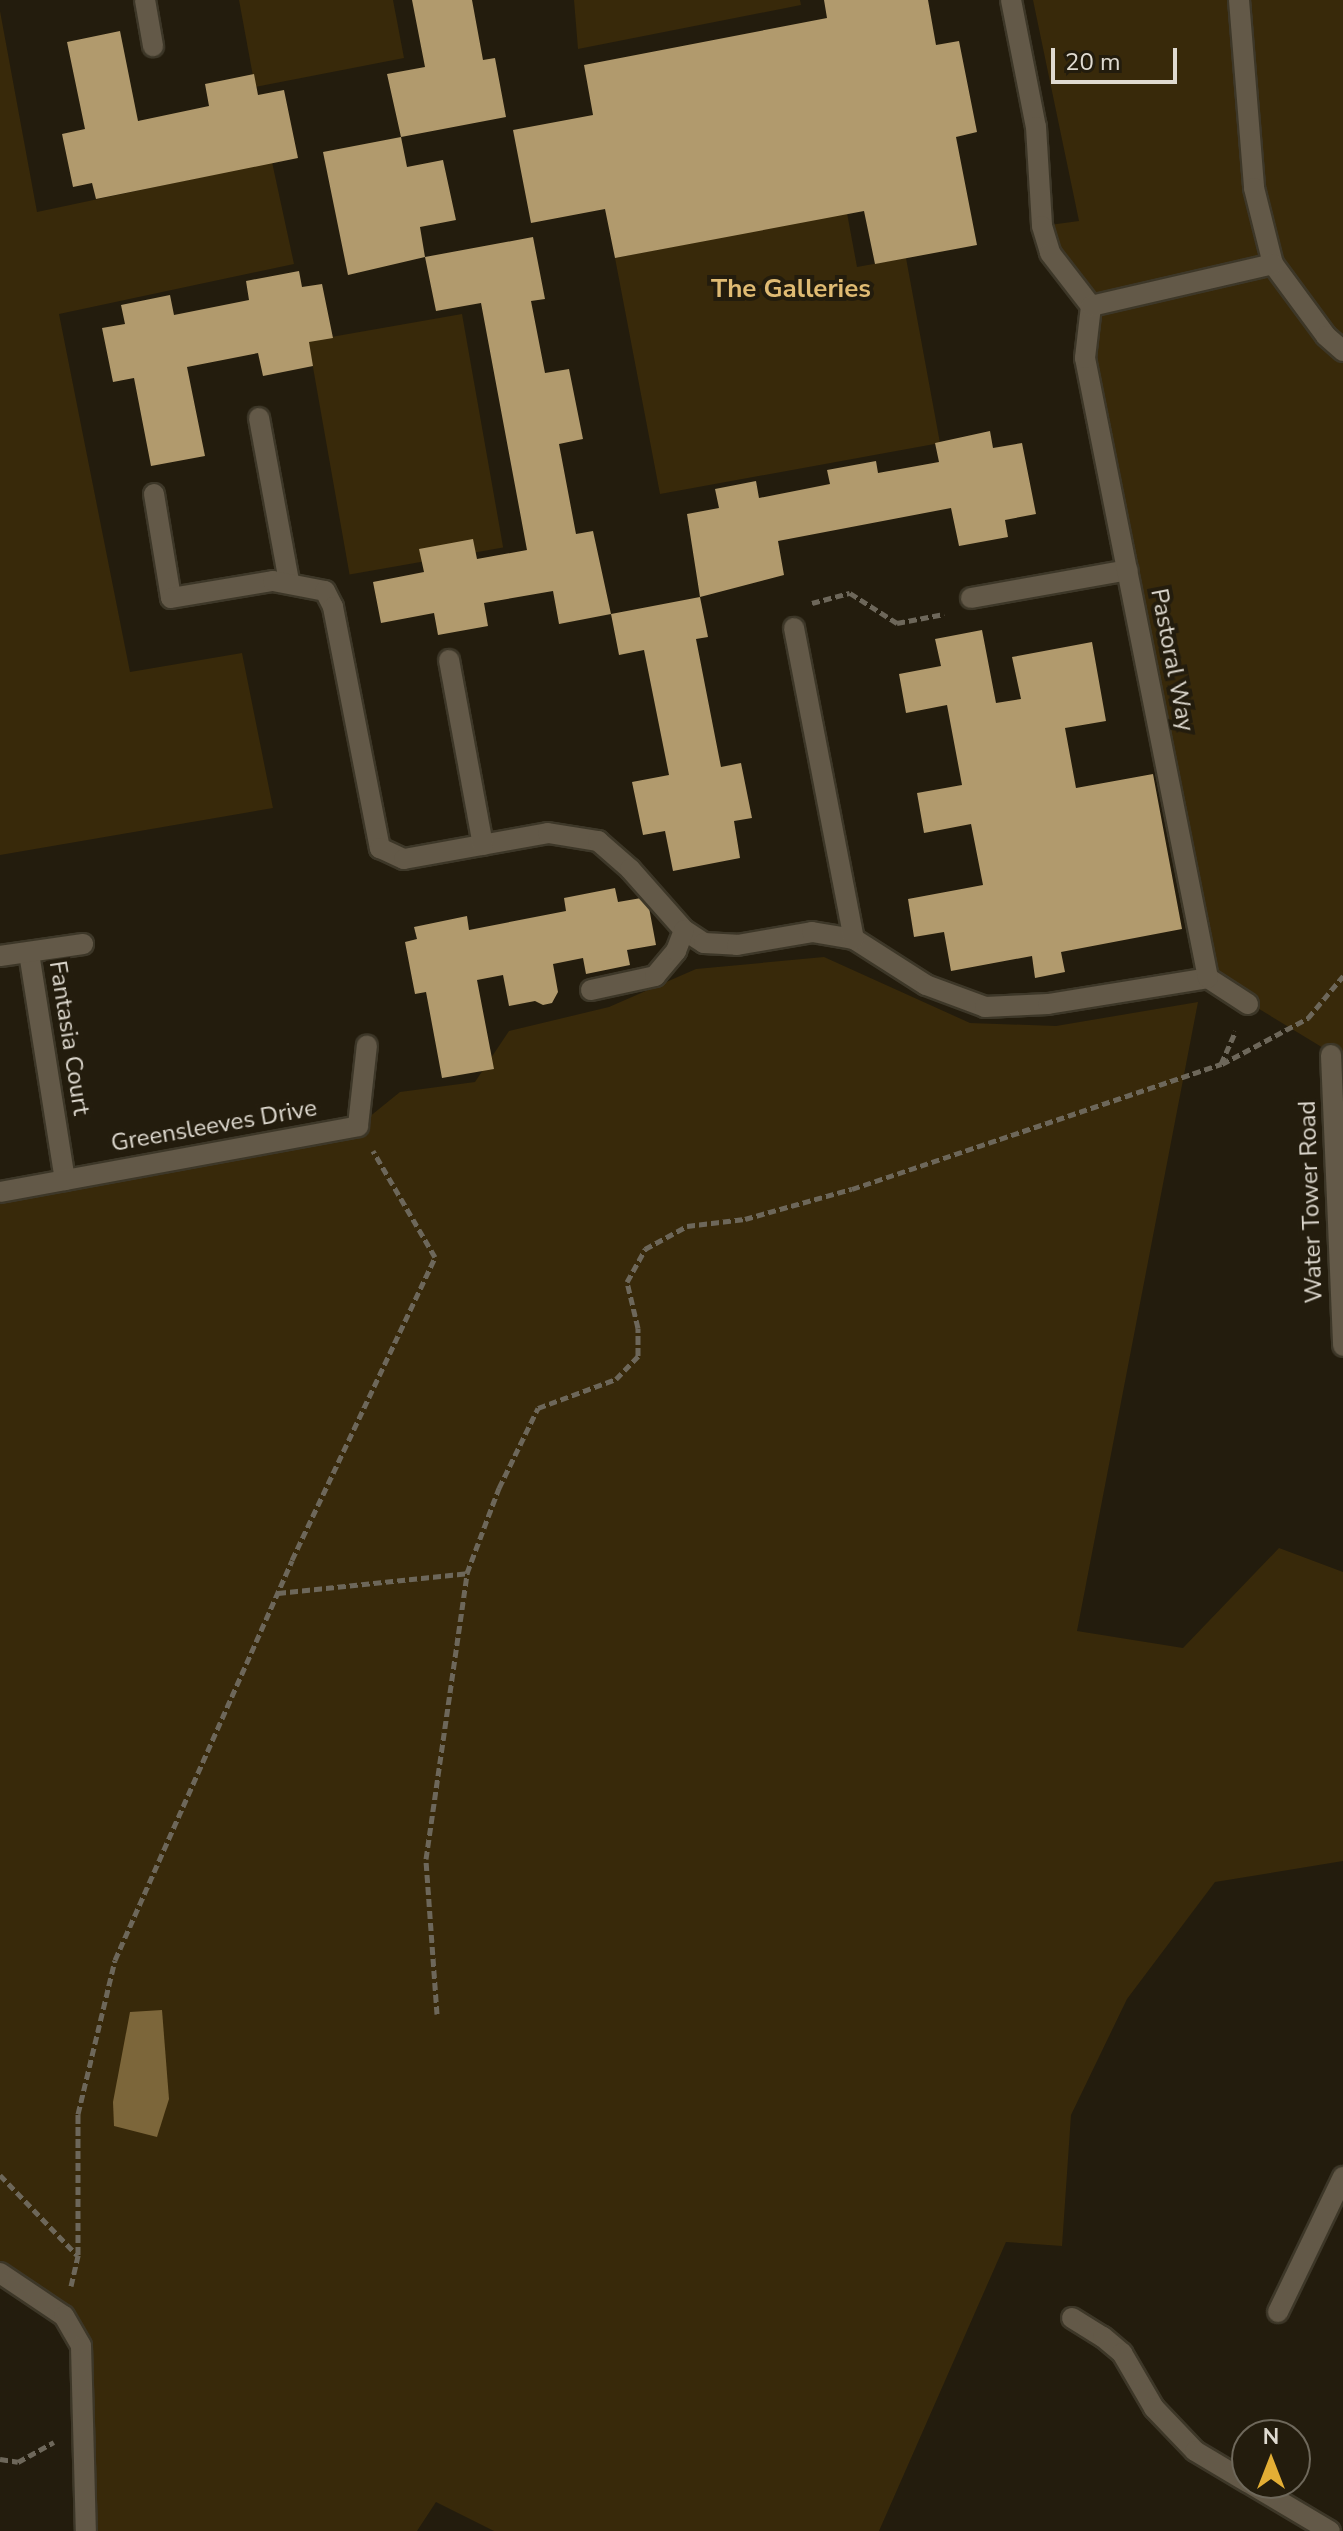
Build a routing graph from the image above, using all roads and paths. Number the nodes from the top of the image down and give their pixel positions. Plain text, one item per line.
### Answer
1 (145, 0) edge
2 (1011, 0) edge
3 (1239, 0) edge
4 (153, 46) dead end
5 (1273, 264) junction
6 (1091, 306) junction
7 (1343, 351) edge
8 (259, 418) dead end
9 (154, 494) dead end
10 (1128, 570) junction
11 (289, 582) junction
12 (971, 598) joint
13 (794, 628) joint
14 (449, 660) dead end
15 (483, 845) junction
16 (684, 930) junction
17 (854, 939) junction
18 (83, 944) dead end
19 (29, 953) junction
20 (0, 956) edge
21 (1343, 976) edge
22 (1208, 978) junction
23 (591, 990) dead end
24 (1248, 1004) joint
25 (367, 1045) dead end
26 (1332, 1054) edge
27 (1221, 1064) junction
28 (358, 1126) junction
29 (65, 1180) junction
30 (0, 1192) edge
31 (1340, 1244) edge
32 (1343, 1346) edge
33 (467, 1573) junction
34 (277, 1593) junction
35 (437, 2014) dead end
36 (0, 2175) edge
37 (1343, 2177) edge
38 (0, 2273) edge
39 (1278, 2312) dead end
40 (1072, 2318) dead end
41 (56, 2441) dead end
42 (0, 2459) edge
43 (1231, 2472) edge
44 (1276, 2499) edge
45 (86, 2531) edge
46 (1330, 2531) edge

1 - 4 street
2 - 6 street
3 - 5 street
5 - 6 street
5 - 7 street
6 - 10 street, Pastoral Way
8 - 11 street
9 - 11 street
10 - 12 street
10 - 22 street, Pastoral Way
11 - 15 street
12 - 13 path
13 - 17 street
14 - 15 street
15 - 16 street
16 - 17 street
16 - 23 street
17 - 22 street
18 - 19 street, Fantasia Court
19 - 20 street, Fantasia Court
19 - 29 street, Fantasia Court
21 - 27 path
22 - 24 street
24 - 27 path
25 - 28 street
26 - 31 street, Water Tower Road
27 - 33 path
28 - 29 street, Greensleeves Drive
28 - 34 path
29 - 30 street, Greensleeves Drive
31 - 32 street, Water Tower Road
33 - 34 path
33 - 35 path
34 - 36 path
37 - 39 street
38 - 45 street
40 - 43 street
41 - 42 path
44 - 46 street

